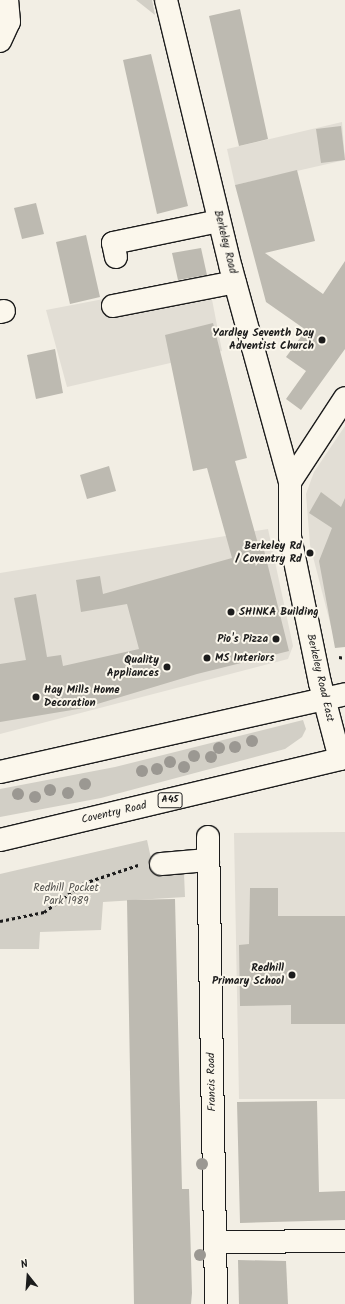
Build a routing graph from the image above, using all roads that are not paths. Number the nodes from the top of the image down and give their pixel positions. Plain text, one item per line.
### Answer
1 (7, 0) edge
2 (166, 0) edge
3 (0, 41) edge
4 (219, 221) junction
5 (116, 257) dead end
6 (235, 282) junction
7 (113, 306) dead end
8 (345, 398) edge
9 (290, 482) junction
10 (335, 696) edge
11 (342, 759) edge
12 (0, 772) edge
13 (208, 837) dead end
14 (0, 840) edge
15 (208, 860) junction
16 (161, 864) road end
17 (345, 1241) edge
18 (215, 1242) junction
19 (216, 1304) edge

1 - 3 main road
2 - 4 main road, Berkeley Road
4 - 5 main road
4 - 6 main road, Berkeley Road
6 - 7 main road
6 - 9 main road, Berkeley Road
8 - 9 main road
9 - 10 main road, Berkeley Road East
10 - 11 main road, Berkeley Road East
10 - 12 main road
11 - 14 main road, Coventry Road / A45
13 - 15 main road, Francis Road
15 - 16 main road
15 - 18 main road, Francis Road
17 - 18 main road
18 - 19 main road, Francis Road

